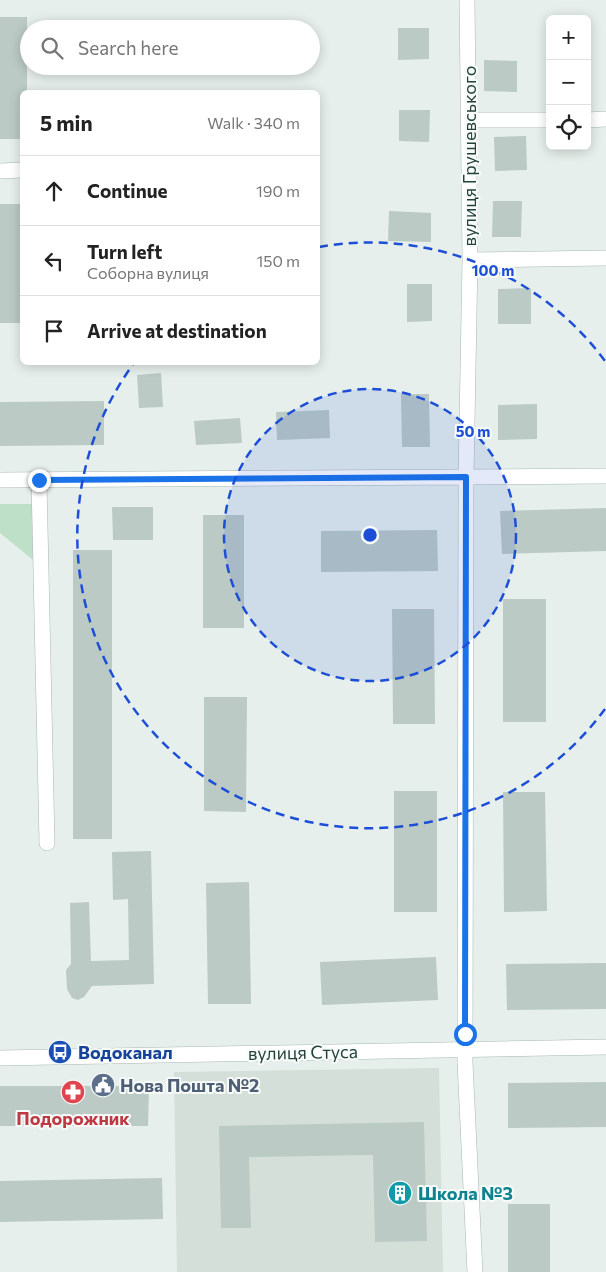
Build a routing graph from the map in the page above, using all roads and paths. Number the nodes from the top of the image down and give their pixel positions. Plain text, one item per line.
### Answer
1 (467, 0) edge
2 (468, 120) junction
3 (546, 120) edge
4 (591, 120) edge
5 (606, 120) edge
6 (20, 170) edge
7 (0, 171) edge
8 (606, 258) edge
9 (470, 260) junction
10 (606, 476) edge
11 (466, 477) junction
12 (0, 480) edge
13 (39, 480) junction
14 (47, 842) dead end
15 (606, 1047) edge
16 (465, 1049) junction
17 (0, 1058) edge
18 (475, 1272) edge

1 - 2 street, вулиця Грушевського
2 - 3 street
2 - 9 street, вулиця Грушевського
4 - 5 street
6 - 7 street
8 - 9 street
9 - 11 street, вулиця Грушевського
10 - 11 street
11 - 13 street
11 - 16 street, вулиця Грушевського
12 - 13 street
13 - 14 street
15 - 16 street, вулиця Стуса
16 - 17 street, вулиця Стуса
16 - 18 street, вулиця Грушевського

